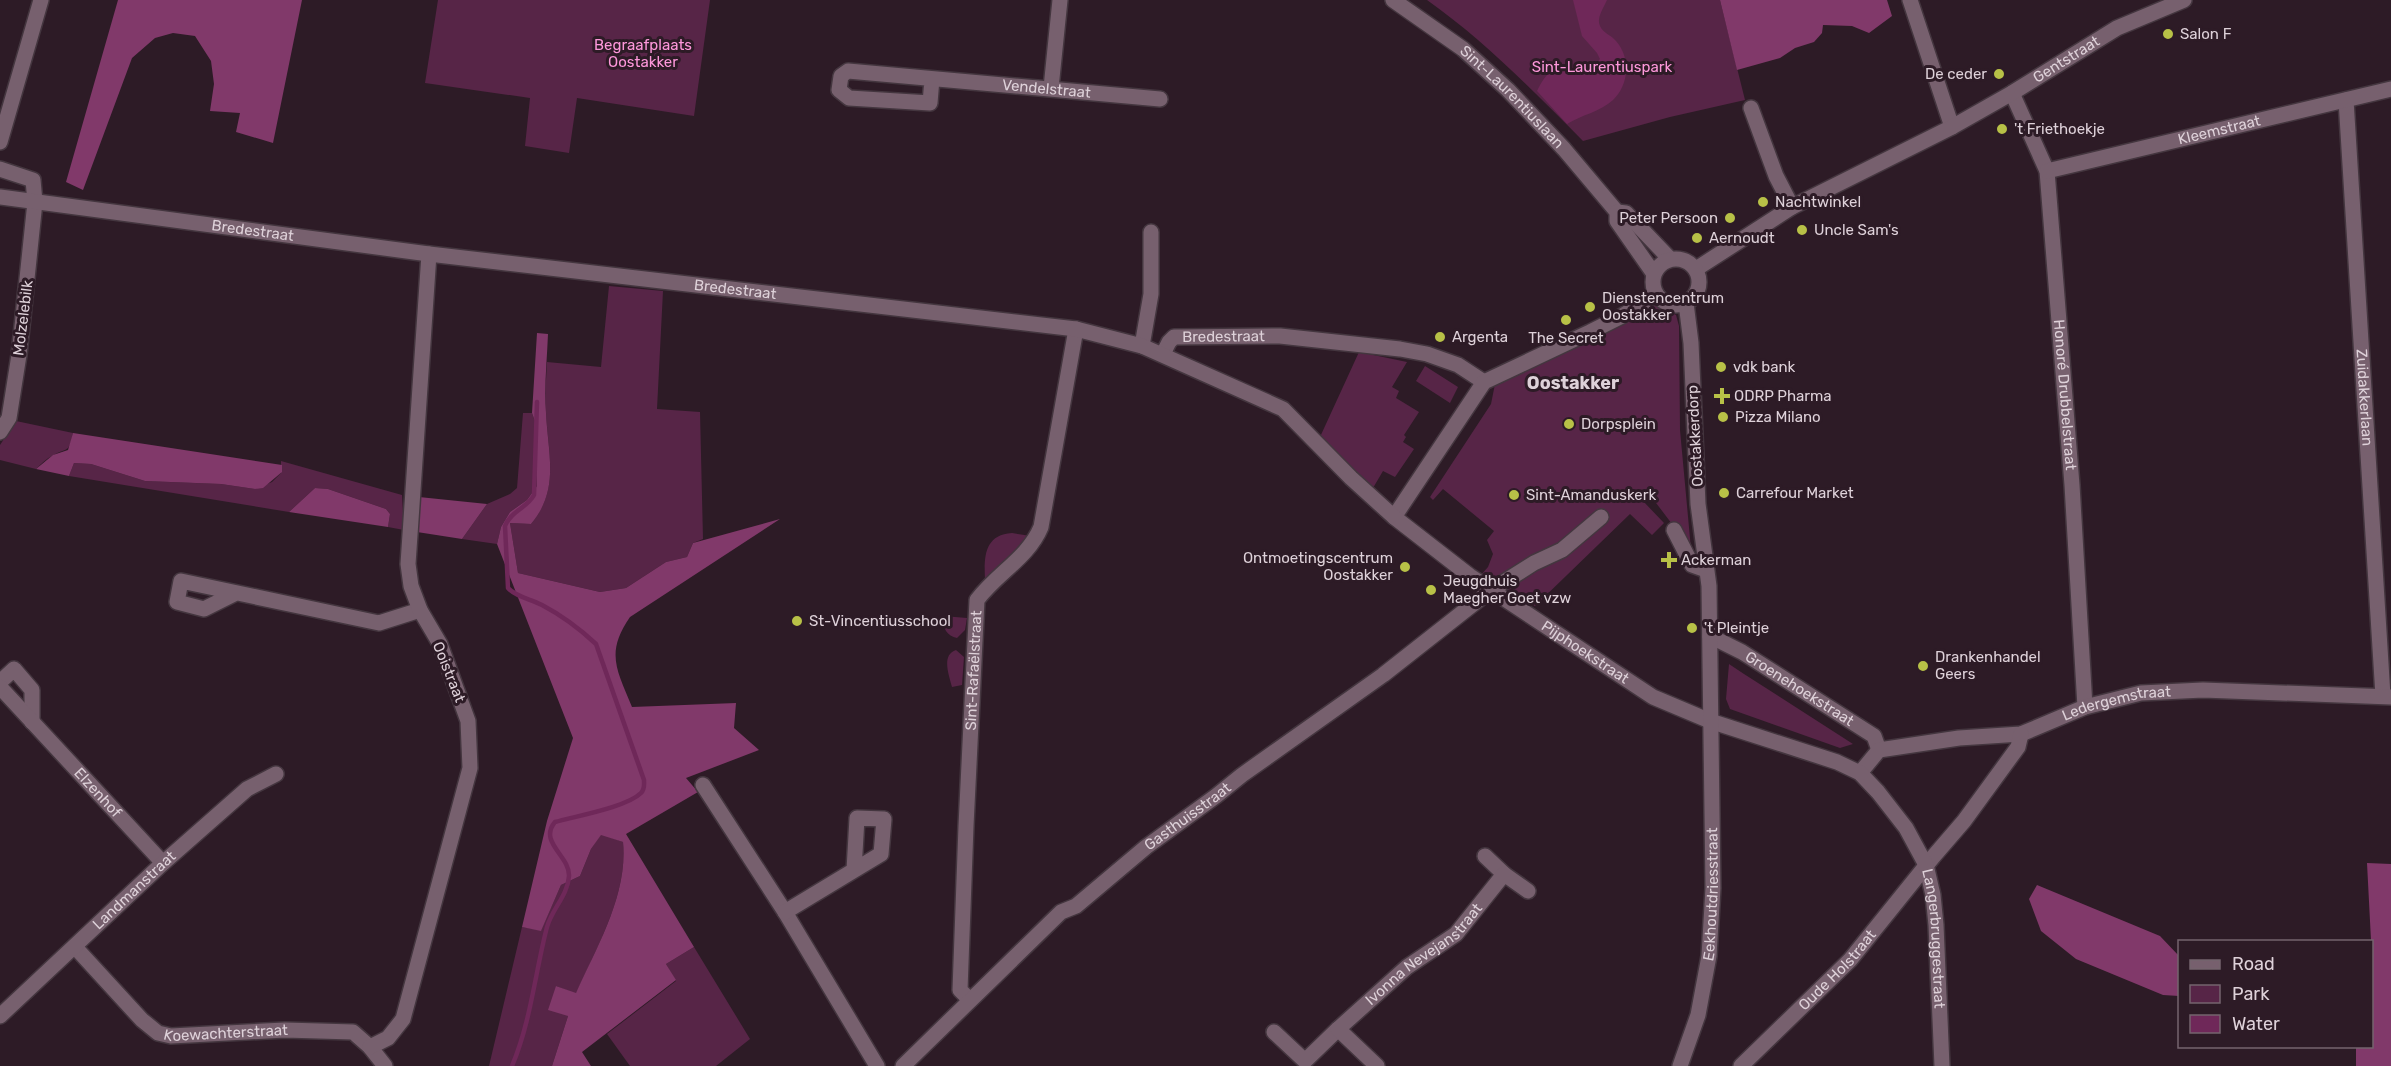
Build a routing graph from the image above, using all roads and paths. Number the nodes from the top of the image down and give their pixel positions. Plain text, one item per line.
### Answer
1 (41, 0) edge
2 (1060, 0) edge
3 (1393, 0) edge
4 (1910, 0) edge
5 (2184, 0) edge
6 (932, 79) junction
7 (1051, 88) junction
8 (2391, 88) edge
9 (2012, 93) junction
10 (1160, 99) dead end
11 (2346, 100) junction
12 (1751, 108) dead end
13 (1952, 127) junction
14 (0, 142) edge
15 (0, 169) edge
16 (2047, 171) junction
17 (0, 197) edge
18 (35, 202) junction
19 (1792, 207) junction
20 (1617, 212) junction
21 (1151, 232) dead end
22 (429, 254) junction
23 (1670, 259) junction
24 (1696, 269) junction
25 (1654, 273) junction
26 (1656, 294) junction
27 (1686, 303) junction
28 (1076, 329) junction
29 (1142, 346) junction
30 (1163, 354) junction
31 (1484, 381) junction
32 (0, 432) edge
33 (1394, 517) junction
34 (1601, 517) dead end
35 (1674, 530) dead end
36 (1706, 570) junction
37 (1491, 590) junction
38 (236, 593) dead end
39 (420, 610) junction
40 (1710, 636) junction
41 (0, 682) edge
42 (0, 687) edge
43 (2387, 697) edge
44 (2085, 706) junction
45 (1710, 721) junction
46 (32, 722) junction
47 (2021, 734) junction
48 (1879, 750) junction
49 (1860, 772) junction
50 (276, 774) dead end
51 (703, 785) dead end
52 (1485, 856) dead end
53 (163, 863) junction
54 (1926, 865) junction
55 (854, 870) dead end
56 (1504, 874) junction
57 (1528, 891) dead end
58 (785, 912) junction
59 (75, 947) junction
60 (970, 1000) junction
61 (0, 1016) edge
62 (1338, 1029) junction
63 (1274, 1032) dead end
64 (370, 1047) junction
65 (385, 1066) edge
66 (877, 1066) edge
67 (903, 1066) edge
68 (1377, 1066) edge
69 (1680, 1066) edge
70 (1741, 1066) edge
71 (1942, 1066) edge

1 - 14 street
2 - 7 street
3 - 20 street, Sint-Laurentiuslaan
4 - 13 street
5 - 9 street, Gentstraat
6 - 6 street, Vendelstraat
6 - 7 street, Vendelstraat
7 - 10 street, Vendelstraat
8 - 11 street, Kleemstraat
9 - 13 street, Gentstraat
9 - 16 street, Honoré Drubbelstraat
11 - 16 street, Kleemstraat
11 - 43 street, Zuidakkerlaan
12 - 19 street
13 - 19 street, Gentstraat
15 - 18 street
16 - 44 street, Honoré Drubbelstraat
17 - 18 street, Bredestraat
18 - 22 street, Bredestraat
18 - 32 street, Molzelebilk
19 - 24 street, Gentstraat
20 - 23 street, Sint-Laurentiuslaan
20 - 25 street, Sint-Laurentiuslaan
21 - 29 street
22 - 28 street, Bredestraat
22 - 39 street, Ooistraat
23 - 24 street
23 - 25 street
24 - 27 street
25 - 26 street
26 - 27 street
26 - 31 street
27 - 36 street, Oostakkerdorp
28 - 29 street, Bredestraat
28 - 60 street, Sint-Rafaëlstraat
29 - 30 street, Bredestraat
30 - 31 street, Bredestraat
30 - 33 street, Pijphoekstraat
31 - 33 street
33 - 37 street, Pijphoekstraat
34 - 37 street, Gasthuisstraat
35 - 36 street
36 - 40 street, Oostakkerdorp
37 - 45 street, Pijphoekstraat
37 - 60 street, Gasthuisstraat
38 - 39 street
39 - 64 street, Ooistraat
40 - 45 street, Oostakkerdorp
40 - 48 street, Groenehoekstraat
41 - 46 street
42 - 46 street, Elzenhof
43 - 44 street, Ledergemstraat
44 - 47 street, Ledergemstraat
45 - 49 street, Pijphoekstraat
45 - 69 street, Eekhoutdriesstraat
46 - 53 street, Elzenhof
47 - 48 street, Ledergemstraat
47 - 54 street, Langerbruggestraat
48 - 49 street
49 - 54 street
50 - 53 street, Landmanstraat
51 - 58 street
52 - 56 street
53 - 59 street, Landmanstraat
54 - 70 street, Oude Holstraat
54 - 71 street, Langerbruggestraat
55 - 58 street
56 - 57 street
56 - 62 street, Ivonna Nevejanstraat
58 - 66 street
59 - 61 street, Landmanstraat
59 - 64 street, Koewachterstraat
60 - 67 street, Gasthuisstraat
62 - 63 street, Ivonna Nevejanstraat
62 - 68 street
64 - 65 street

